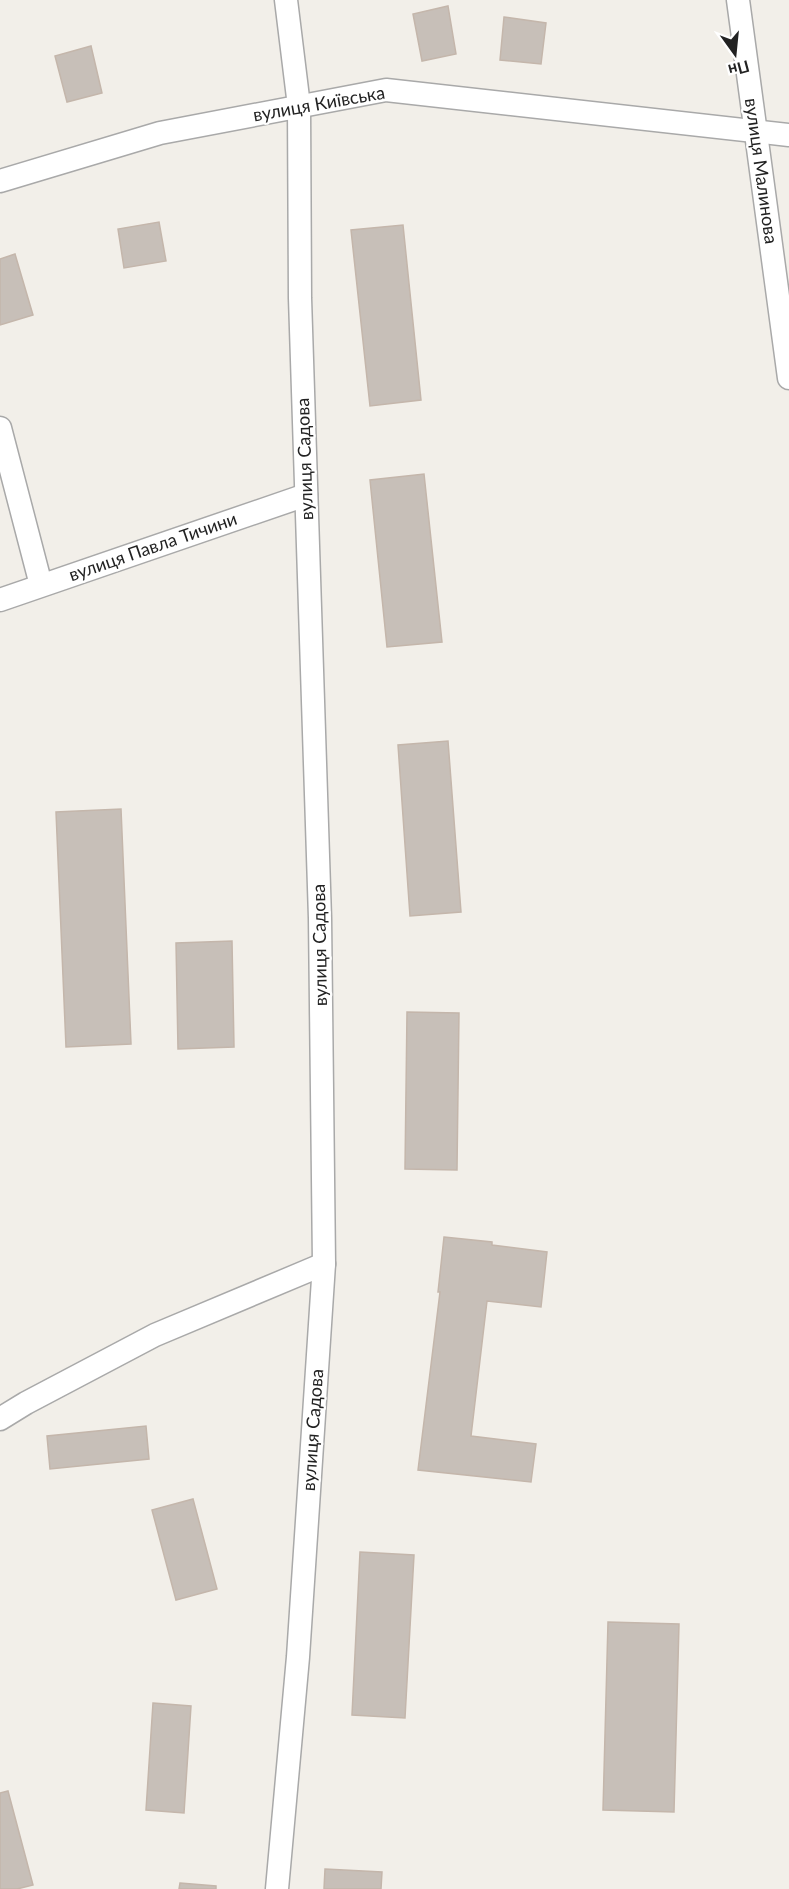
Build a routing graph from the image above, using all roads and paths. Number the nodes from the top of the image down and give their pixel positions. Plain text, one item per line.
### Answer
1 (286, 0) edge
2 (738, 0) edge
3 (299, 106) junction
4 (756, 130) junction
5 (789, 135) edge
6 (0, 181) edge
7 (789, 378) edge
8 (0, 428) edge
9 (306, 495) junction
10 (41, 585) junction
11 (0, 600) edge
12 (324, 1264) junction
13 (0, 1419) edge
14 (277, 1889) edge

1 - 3 street, вулиця Садова
2 - 4 street, вулиця Малинова
3 - 4 street, вулиця Київська
3 - 6 street, вулиця Київська
3 - 9 street, вулиця Садова
4 - 5 street, вулиця Київська
4 - 7 street, вулиця Малинова
8 - 10 street
9 - 10 street, вулиця Павла Тичини
9 - 12 street, вулиця Садова
10 - 11 street, вулиця Павла Тичини
12 - 13 street
12 - 14 street, вулиця Садова

